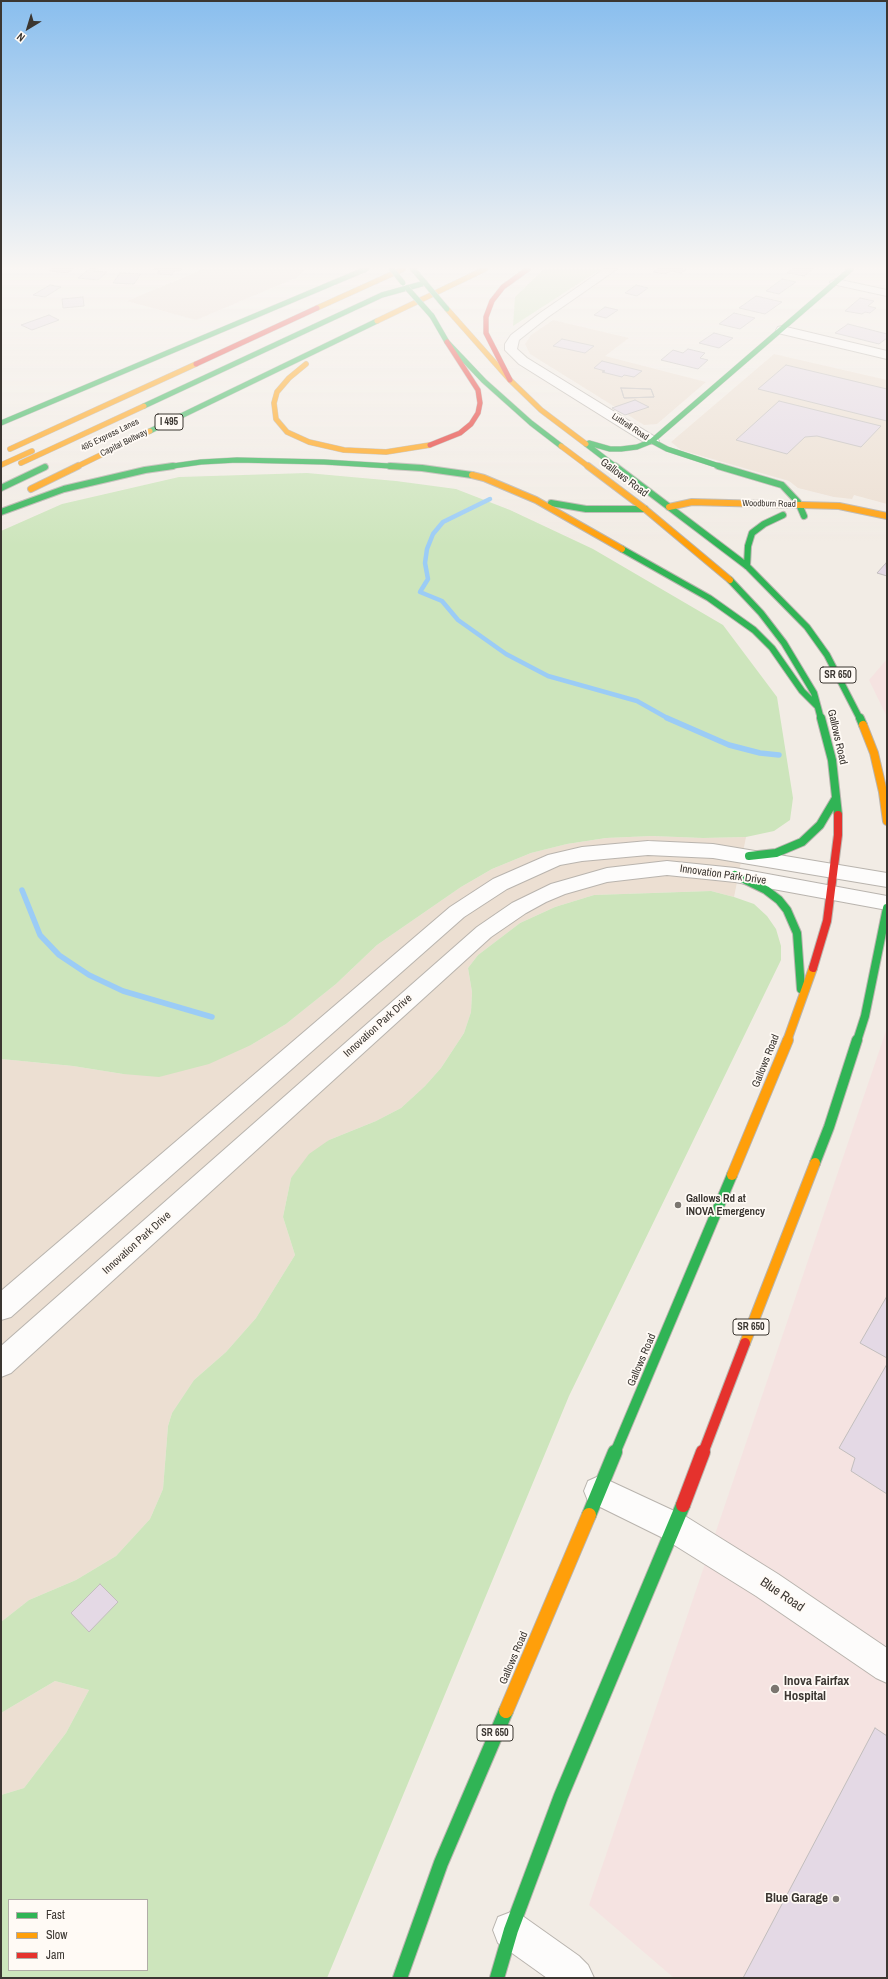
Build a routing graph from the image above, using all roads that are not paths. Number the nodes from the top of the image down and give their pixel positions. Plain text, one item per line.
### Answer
1 (122, 361) edge
2 (147, 361) edge
3 (171, 361) edge
4 (201, 361) edge
5 (230, 361) edge
6 (237, 361) edge
7 (295, 361) edge
8 (309, 361) edge
9 (459, 361) edge
10 (465, 361) edge
11 (493, 361) edge
12 (500, 361) edge
13 (524, 361) edge
14 (745, 361) edge
15 (118, 363) dead end
16 (161, 366) dead end
17 (510, 380) junction
18 (1, 423) edge
19 (577, 437) junction
20 (652, 441) junction
21 (1, 453) edge
22 (640, 457) dead end
23 (51, 464) dead end
24 (1, 465) edge
25 (634, 469) dead end
26 (1, 473) edge
27 (635, 480) junction
28 (1, 488) edge
29 (22, 493) dead end
30 (536, 500) junction
31 (799, 505) junction
32 (669, 507) junction
33 (645, 509) junction
34 (690, 511) dead end
35 (1, 512) edge
36 (869, 513) junction
37 (760, 515) dead end
38 (797, 515) junction
39 (842, 516) dead end
40 (887, 516) edge
41 (747, 566) junction
42 (817, 706) junction
43 (836, 798) junction
44 (887, 821) edge
45 (749, 856) junction
46 (835, 870) junction
47 (735, 875) junction
48 (887, 880) edge
49 (832, 893) junction
50 (887, 903) edge
51 (887, 908) edge
52 (802, 1003) junction
53 (1, 1308) edge
54 (1, 1364) edge
55 (599, 1491) junction
56 (674, 1527) junction
57 (887, 1667) edge
58 (511, 1930) junction
59 (400, 1978) edge
60 (497, 1978) edge
61 (575, 1978) edge

1 - 15 main road
2 - 18 main road
3 - 16 main road
4 - 21 main road
5 - 24 main road
6 - 26 main road
7 - 29 main road, Capital Beltway / I 495
8 - 9 main road
10 - 33 main road, Gallows Road / SR 650
11 - 17 main road, Gallows Road / SR 650, bridge
12 - 17 main road
13 - 20 street, Luttrell Road
14 - 20 main road
17 - 19 main road, Gallows Road / SR 650
19 - 20 main road
19 - 27 main road, Gallows Road / SR 650
20 - 22 main road
20 - 31 main road, Luttrell Road
23 - 28 main road
25 - 27 main road
27 - 32 main road, Gallows Road / SR 650
30 - 33 main road, Woodburn Road
30 - 35 main road
30 - 42 main road
31 - 32 main road, Woodburn Road
31 - 36 main road, Woodburn Road
31 - 38 main road, Luttrell Road
32 - 33 main road, Woodburn Road
32 - 34 main road, Woodburn Road
32 - 41 main road, Gallows Road / SR 650
33 - 42 main road, Gallows Road / SR 650
36 - 39 main road, Woodburn Road
36 - 40 main road, Woodburn Road
37 - 38 main road, Woodburn Road
38 - 41 main road
41 - 44 main road, Gallows Road / SR 650
42 - 43 main road, Gallows Road / SR 650
43 - 45 main road
43 - 46 main road, Gallows Road / SR 650
45 - 46 street, Innovation Park Drive
45 - 53 street, Innovation Park Drive
46 - 48 street, Innovation Park Drive
46 - 49 main road, Gallows Road / SR 650
47 - 49 street, Innovation Park Drive
47 - 52 main road
47 - 54 street, Innovation Park Drive
49 - 50 street, Innovation Park Drive
49 - 52 main road, Gallows Road / SR 650
51 - 56 main road, SR 650
52 - 55 main road, Gallows Road / SR 650
55 - 56 street, Blue Road
55 - 59 main road, Gallows Road / SR 650
56 - 57 street, Blue Road
56 - 58 main road, SR 650
58 - 60 main road, SR 650
58 - 61 street

